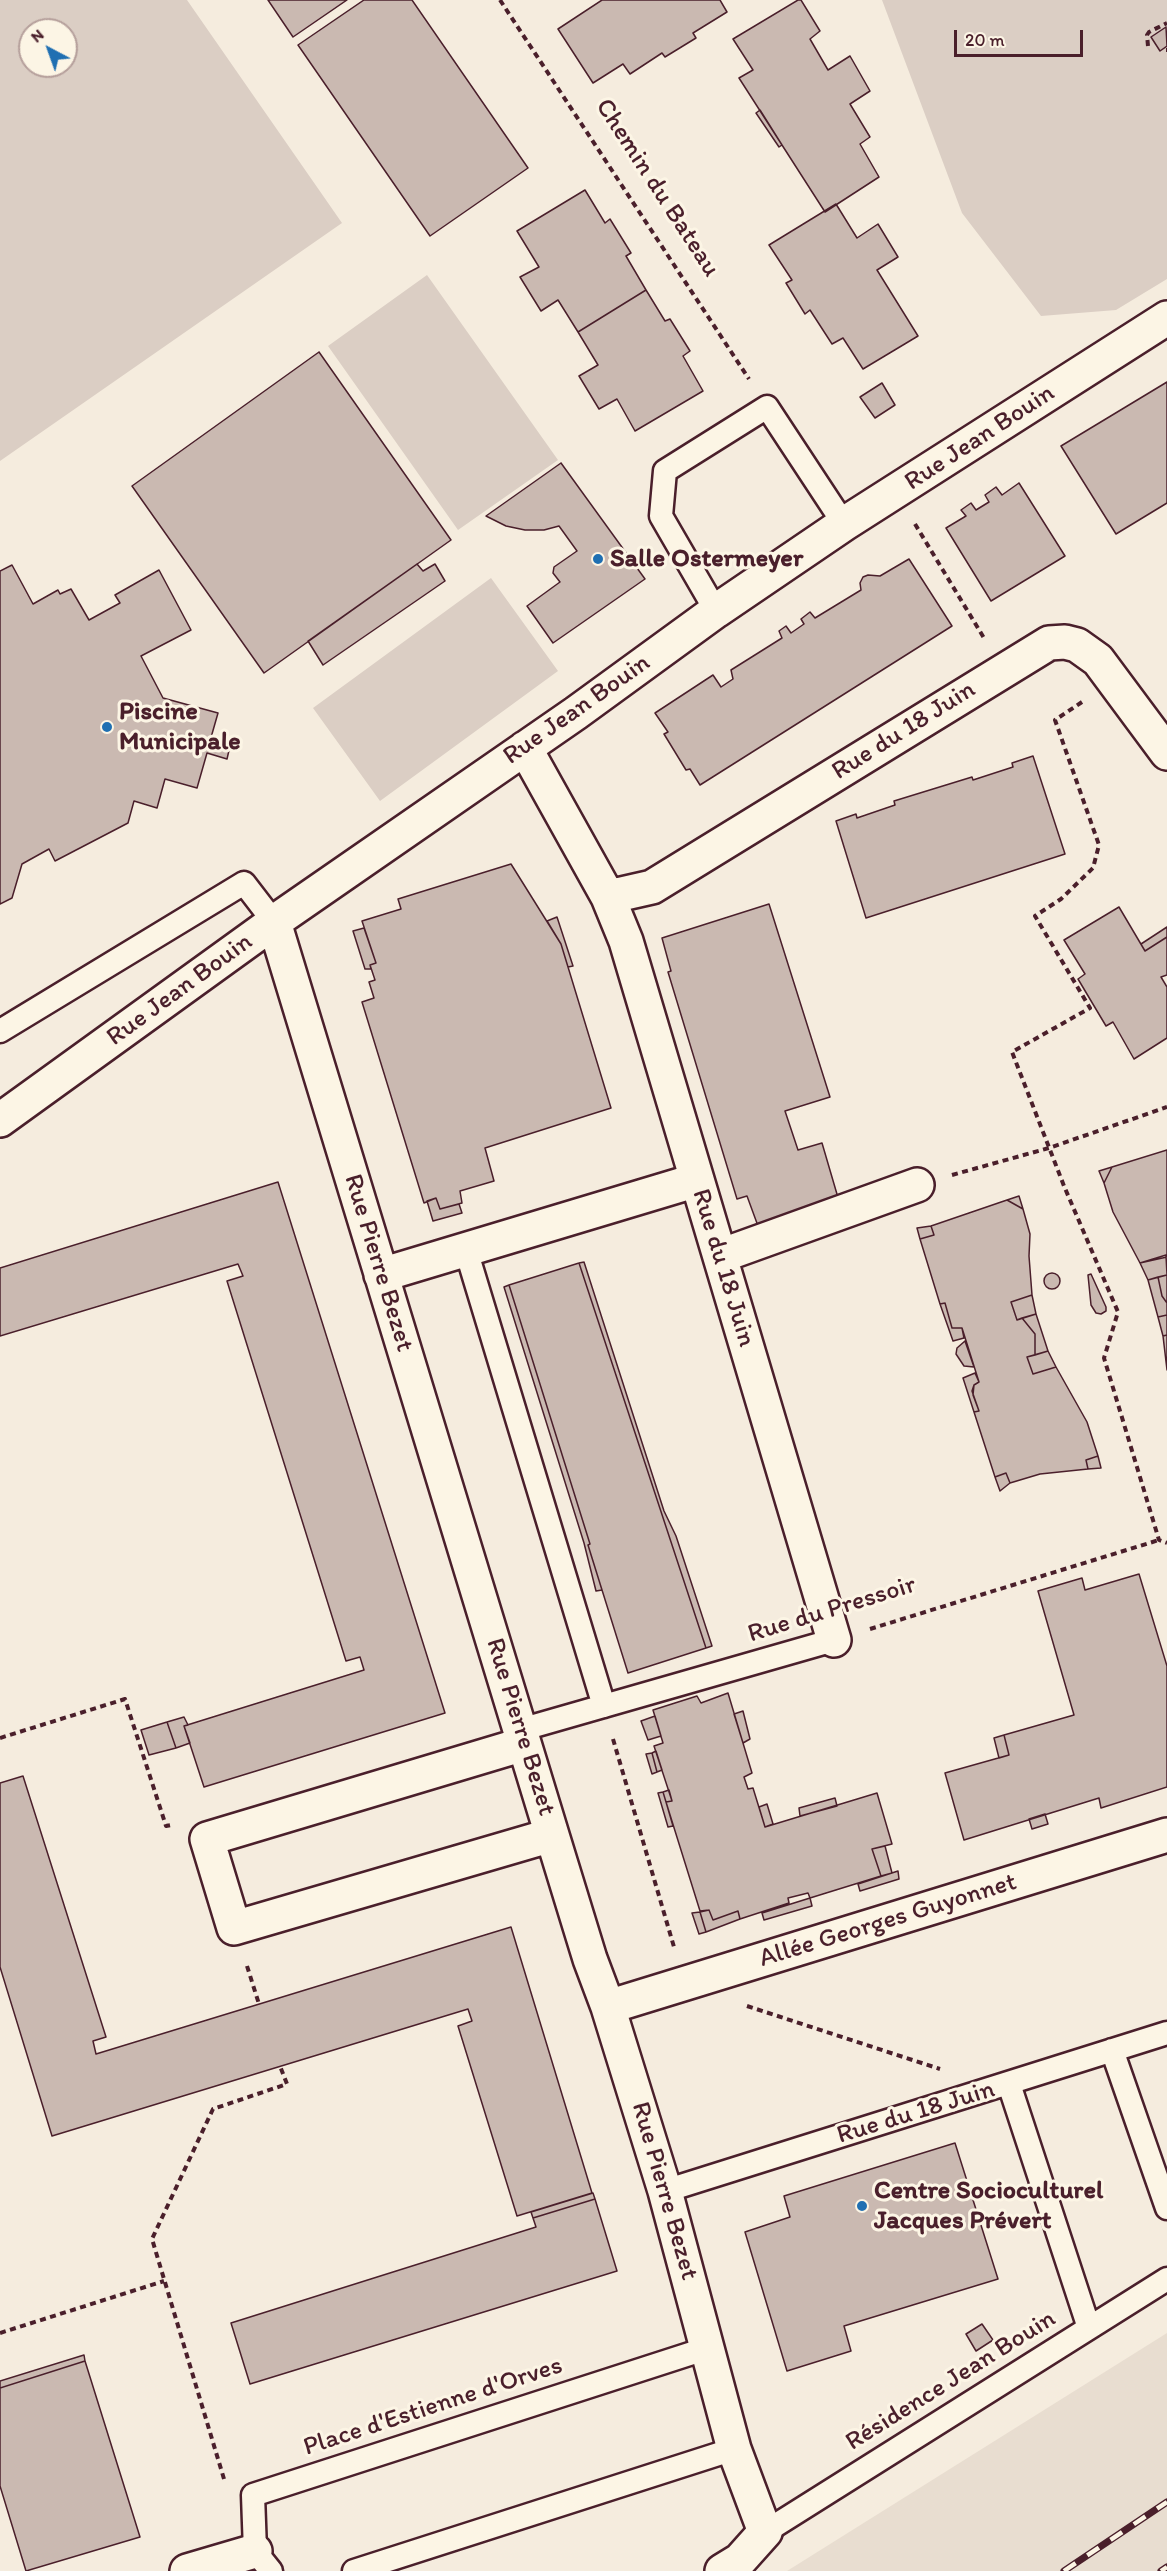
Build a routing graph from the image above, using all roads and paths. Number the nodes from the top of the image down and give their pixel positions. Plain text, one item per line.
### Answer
1 (500, 0) edge
2 (1167, 23) edge
3 (1148, 46) dead end
4 (1167, 318) edge
5 (767, 407) junction
6 (896, 492) junction
7 (844, 524) junction
8 (716, 611) junction
9 (983, 636) dead end
10 (1114, 680) junction
11 (525, 748) junction
12 (1167, 753) edge
13 (608, 897) junction
14 (274, 922) junction
15 (0, 1031) edge
16 (1167, 1107) edge
17 (0, 1120) edge
18 (1049, 1148) junction
19 (697, 1180) junction
20 (917, 1185) joint
21 (466, 1250) junction
22 (720, 1256) junction
23 (381, 1275) junction
24 (1159, 1540) junction
25 (1167, 1543) edge
26 (834, 1640) junction
27 (604, 1706) junction
28 (522, 1737) junction
29 (0, 1738) edge
30 (552, 1835) junction
31 (1167, 1835) edge
32 (207, 1839) junction
33 (608, 2007) junction
34 (1167, 2033) edge
35 (1112, 2050) junction
36 (280, 2066) dead end
37 (1009, 2084) junction
38 (665, 2191) junction
39 (1167, 2208) edge
40 (1167, 2278) edge
41 (164, 2281) junction
42 (1089, 2328) junction
43 (0, 2333) edge
44 (708, 2348) junction
45 (734, 2449) junction
46 (227, 2486) dead end
47 (765, 2532) junction
48 (263, 2561) edge
49 (188, 2571) edge
50 (354, 2571) edge
51 (722, 2571) edge

1 - 5 path, Chemin du Bateau
2 - 3 path
4 - 6 street, Rue Jean Bouin
5 - 7 lane
5 - 8 lane
6 - 7 street, Rue Jean Bouin
6 - 9 path
7 - 8 street, Rue Jean Bouin
8 - 11 street, Rue Jean Bouin
10 - 12 street, Rue du 18 Juin
10 - 13 street, Rue du 18 Juin
10 - 18 path
11 - 13 street, Rue du 18 Juin
11 - 14 street, Rue Jean Bouin
13 - 19 street, Rue du 18 Juin
14 - 15 lane
14 - 17 street, Rue Jean Bouin
14 - 23 street, Rue Pierre Bezet
16 - 18 path
18 - 20 path
18 - 24 path
19 - 21 street
19 - 22 street, Rue du 18 Juin
20 - 22 street
21 - 23 street
21 - 27 lane
22 - 26 street, Rue du 18 Juin
23 - 28 street, Rue Pierre Bezet
24 - 25 path
24 - 26 path, Rue du Pressoir
26 - 27 lane, Rue du Pressoir
27 - 28 lane, Rue du Pressoir
28 - 30 street, Rue Pierre Bezet
28 - 32 street
29 - 32 path
30 - 32 street
30 - 33 street, Rue Pierre Bezet
31 - 33 street, Allée Georges Guyonnet
33 - 38 street, Rue Pierre Bezet
34 - 35 lane, Rue du 18 Juin
35 - 37 lane, Rue du 18 Juin
35 - 39 lane
36 - 41 path
37 - 38 lane, Rue du 18 Juin
37 - 42 lane
38 - 44 street, Rue Pierre Bezet
40 - 42 lane, Résidence Jean Bouin
41 - 43 path
41 - 46 path
42 - 47 lane, Résidence Jean Bouin
44 - 45 street, Rue Pierre Bezet
44 - 48 lane, Place d'Estienne d'Orves
45 - 47 street, Rue Pierre Bezet
45 - 50 lane
47 - 51 street
48 - 49 street

